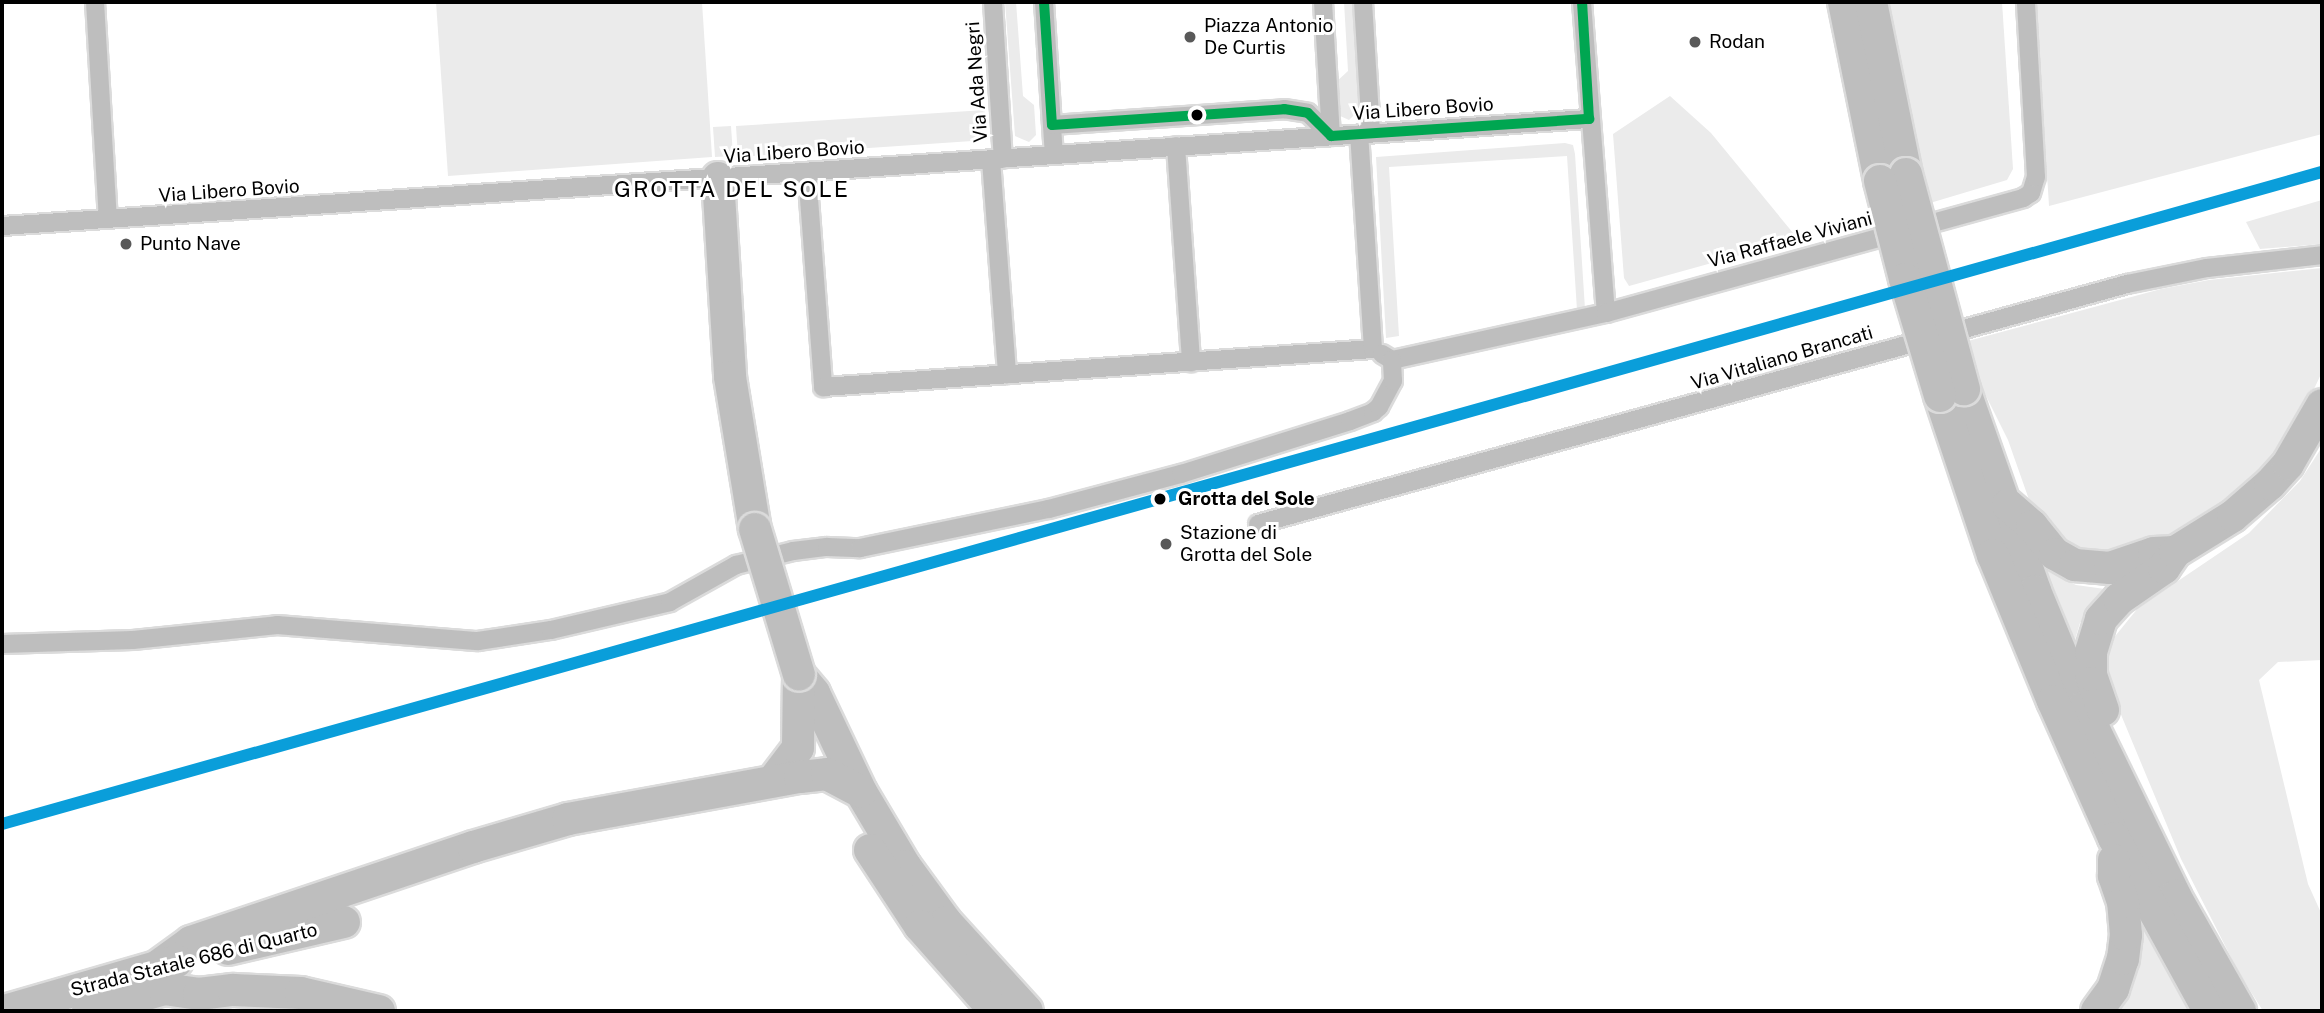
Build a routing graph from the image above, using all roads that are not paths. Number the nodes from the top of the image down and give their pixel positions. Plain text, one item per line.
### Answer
1 (95, 2) edge
2 (993, 2) edge
3 (1044, 2) edge
4 (1323, 2) edge
5 (1363, 2) edge
6 (1582, 2) edge
7 (1844, 2) edge
8 (1871, 2) edge
9 (2026, 2) edge
10 (1589, 119) junction
11 (1052, 125) junction
12 (1365, 134) junction
13 (1331, 136) junction
14 (1176, 146) junction
15 (1054, 155) junction
16 (997, 159) junction
17 (807, 172) junction
18 (718, 178) junction
19 (1893, 178) junction
20 (108, 219) junction
21 (2, 226) edge
22 (2322, 255) edge
23 (1606, 313) junction
24 (1373, 349) junction
25 (1392, 360) junction
26 (1191, 362) junction
27 (1007, 374) junction
28 (1952, 392) junction
29 (2322, 405) edge
30 (2003, 500) junction
31 (1258, 524) dead end
32 (2175, 552) junction
33 (2, 644) edge
34 (799, 687) junction
35 (2103, 749) junction
36 (827, 774) junction
37 (773, 781) junction
38 (861, 792) junction
39 (2114, 838) junction
40 (344, 922) dead end
41 (933, 924) junction
42 (984, 967) junction
43 (161, 978) junction
44 (991, 1009) edge
45 (4, 1011) edge
46 (88, 1011) edge
47 (379, 1011) edge
48 (1027, 1011) edge
49 (2097, 1011) edge
50 (2209, 1011) edge
51 (2240, 1011) edge

1 - 20 street
2 - 16 street, Via Ada Negri
3 - 11 street
4 - 13 street
5 - 12 street
6 - 10 street
7 - 19 highway
8 - 19 highway
9 - 23 street, Via Raffaele Viviani
10 - 12 street, Via Libero Bovio
10 - 23 street
11 - 13 street
11 - 15 street
12 - 13 street, Via Libero Bovio
12 - 24 street
13 - 14 street, Via Libero Bovio
14 - 15 street, Via Libero Bovio
14 - 26 street
15 - 16 street, Via Libero Bovio
16 - 17 street, Via Libero Bovio
16 - 27 street, Via Ada Negri
17 - 18 street, Via Libero Bovio
17 - 27 street
18 - 20 street, Via Libero Bovio
18 - 34 highway, bridge
19 - 28 highway, bridge
20 - 21 street, Via Libero Bovio
22 - 31 street, Via Vitaliano Brancati
23 - 25 street, Via Raffaele Viviani
24 - 25 street
24 - 26 street
25 - 33 street
26 - 27 street
28 - 30 highway
28 - 39 highway
29 - 32 highway
30 - 32 highway
30 - 35 highway
32 - 35 highway
34 - 36 highway
34 - 37 highway
34 - 38 highway
35 - 51 highway
36 - 37 highway
36 - 38 highway
36 - 41 highway
37 - 43 highway
38 - 41 highway
39 - 49 highway
39 - 50 highway
40 - 43 highway, Strada Statale 686 di Quarto
41 - 42 highway
41 - 44 highway
42 - 44 highway
42 - 48 highway
43 - 45 highway, Strada Statale 686 di Quarto
43 - 46 highway, Strada Statale 686 di Quarto
43 - 47 highway

